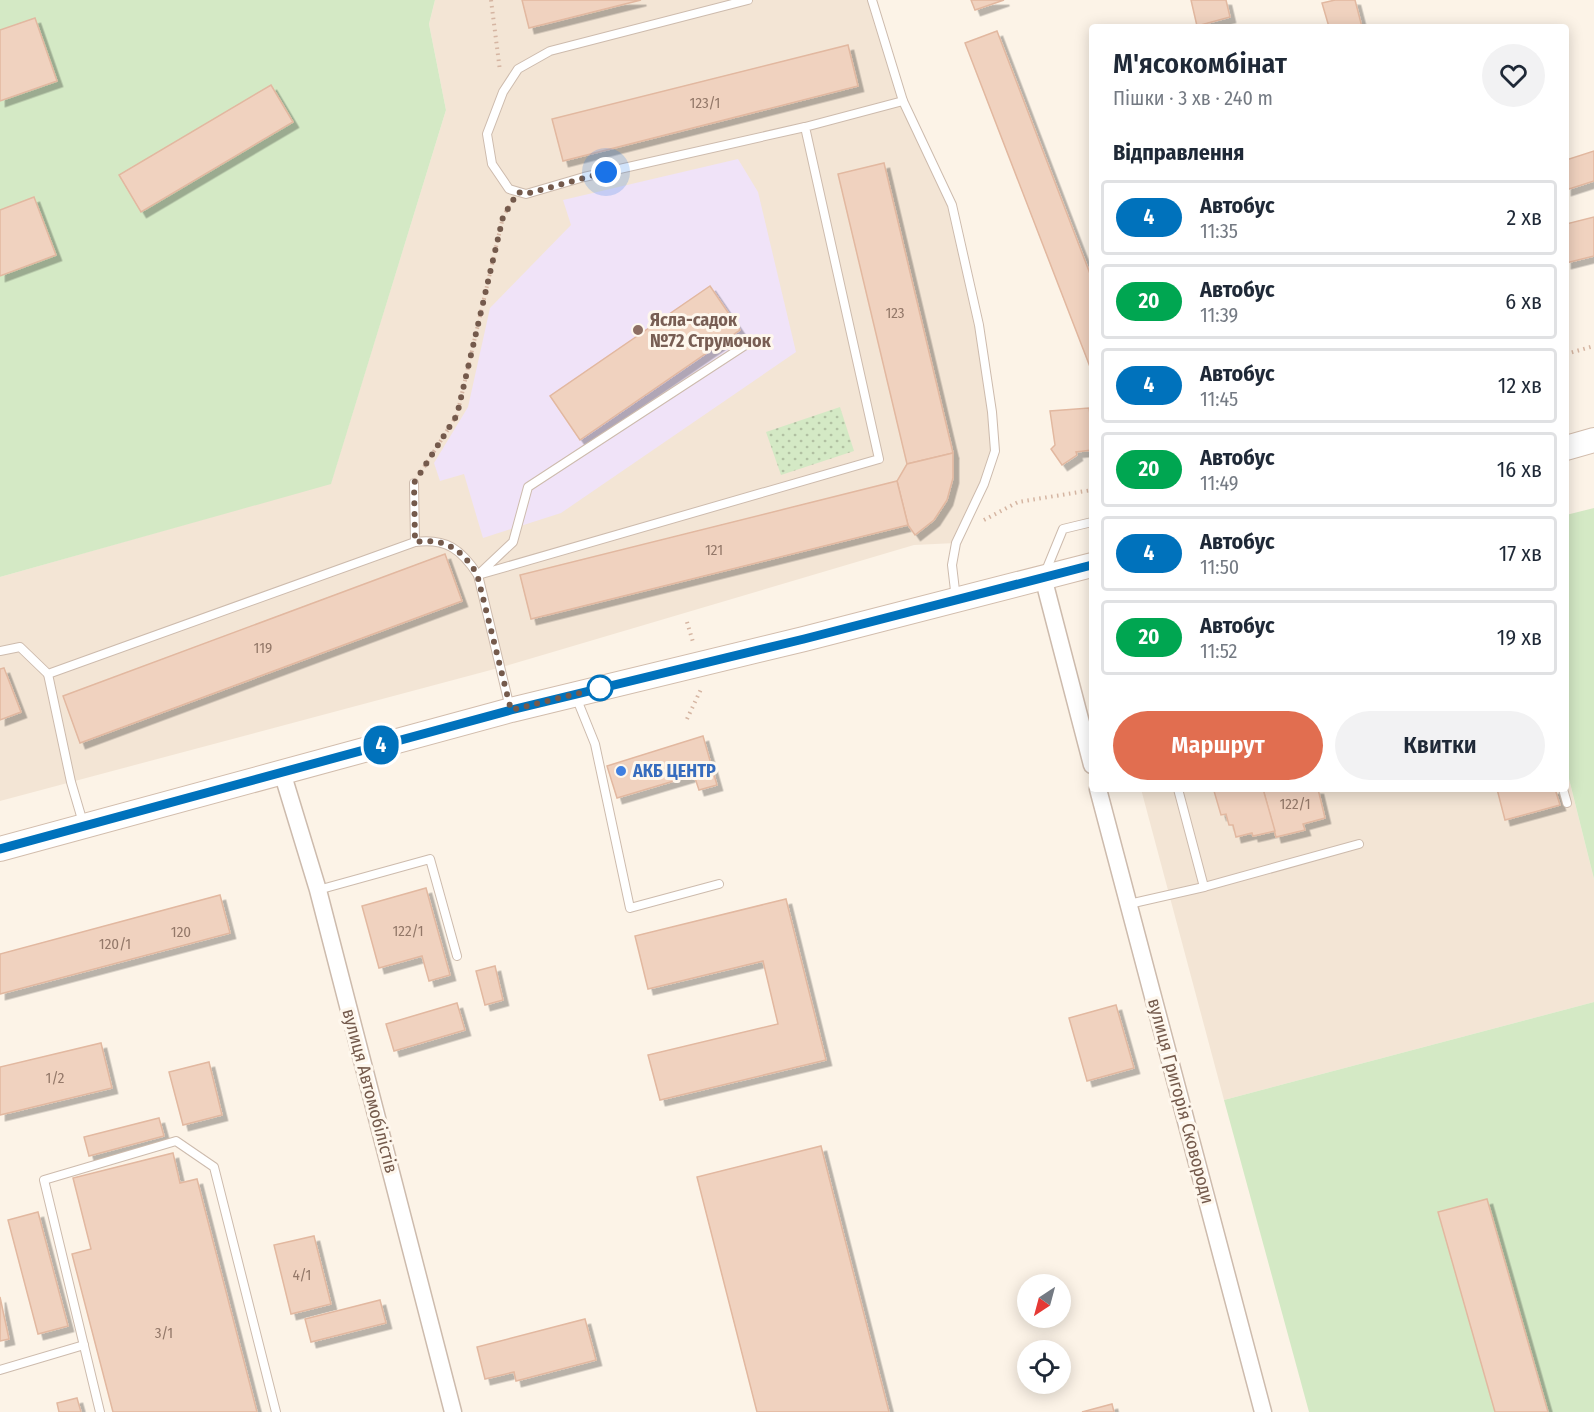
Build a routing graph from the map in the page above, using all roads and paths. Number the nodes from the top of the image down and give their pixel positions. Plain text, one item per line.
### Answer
1 (491, 0) edge
2 (748, 0) edge
3 (872, 0) edge
4 (503, 92) junction
5 (903, 101) junction
6 (805, 127) junction
7 (518, 192) junction
8 (747, 344) dead end
9 (1594, 346) edge
10 (1569, 353) edge
11 (1594, 440) edge
12 (1569, 447) edge
13 (414, 483) joint
14 (1089, 490) edge
15 (1089, 523) edge
16 (415, 542) junction
17 (956, 543) junction
18 (1089, 566) edge
19 (477, 574) junction
20 (1043, 577) junction
21 (956, 600) junction
22 (687, 622) dead end
23 (693, 642) dead end
24 (0, 651) edge
25 (48, 674) junction
26 (704, 683) dead end
27 (575, 694) junction
28 (511, 710) junction
29 (687, 719) dead end
30 (1089, 753) edge
31 (282, 772) junction
32 (1099, 792) edge
33 (1179, 792) edge
34 (1564, 792) edge
35 (1567, 803) dead end
36 (85, 826) junction
37 (1359, 844) dead end
38 (0, 849) edge
39 (719, 884) dead end
40 (1204, 887) junction
41 (318, 890) junction
42 (1129, 904) junction
43 (457, 956) dead end
44 (84, 1345) junction
45 (0, 1370) edge
46 (100, 1412) edge
47 (276, 1412) edge
48 (453, 1412) edge
49 (1263, 1412) edge

1 - 4 path
2 - 4 lane
3 - 5 lane
4 - 7 lane
5 - 6 lane
5 - 17 lane
6 - 7 lane
6 - 19 lane
7 - 13 path
8 - 19 lane
9 - 10 path
11 - 12 main road
13 - 16 lane
14 - 17 path
15 - 20 lane
16 - 19 lane
16 - 25 lane
17 - 21 lane
18 - 20 main road
19 - 28 lane
20 - 21 main road
20 - 30 street
21 - 27 main road
22 - 23 path
24 - 25 lane
25 - 36 lane
26 - 29 path
27 - 28 main road
27 - 39 lane
28 - 31 main road
31 - 36 main road
31 - 41 street, вулиця Автомобілістів
32 - 42 street, вулиця Григорія Сковороди
33 - 40 lane
34 - 35 lane
36 - 38 main road
37 - 40 lane
40 - 42 lane
41 - 43 lane
41 - 48 street, вулиця Автомобілістів
42 - 49 street, вулиця Григорія Сковороди
44 - 45 lane
44 - 46 lane
44 - 47 lane

